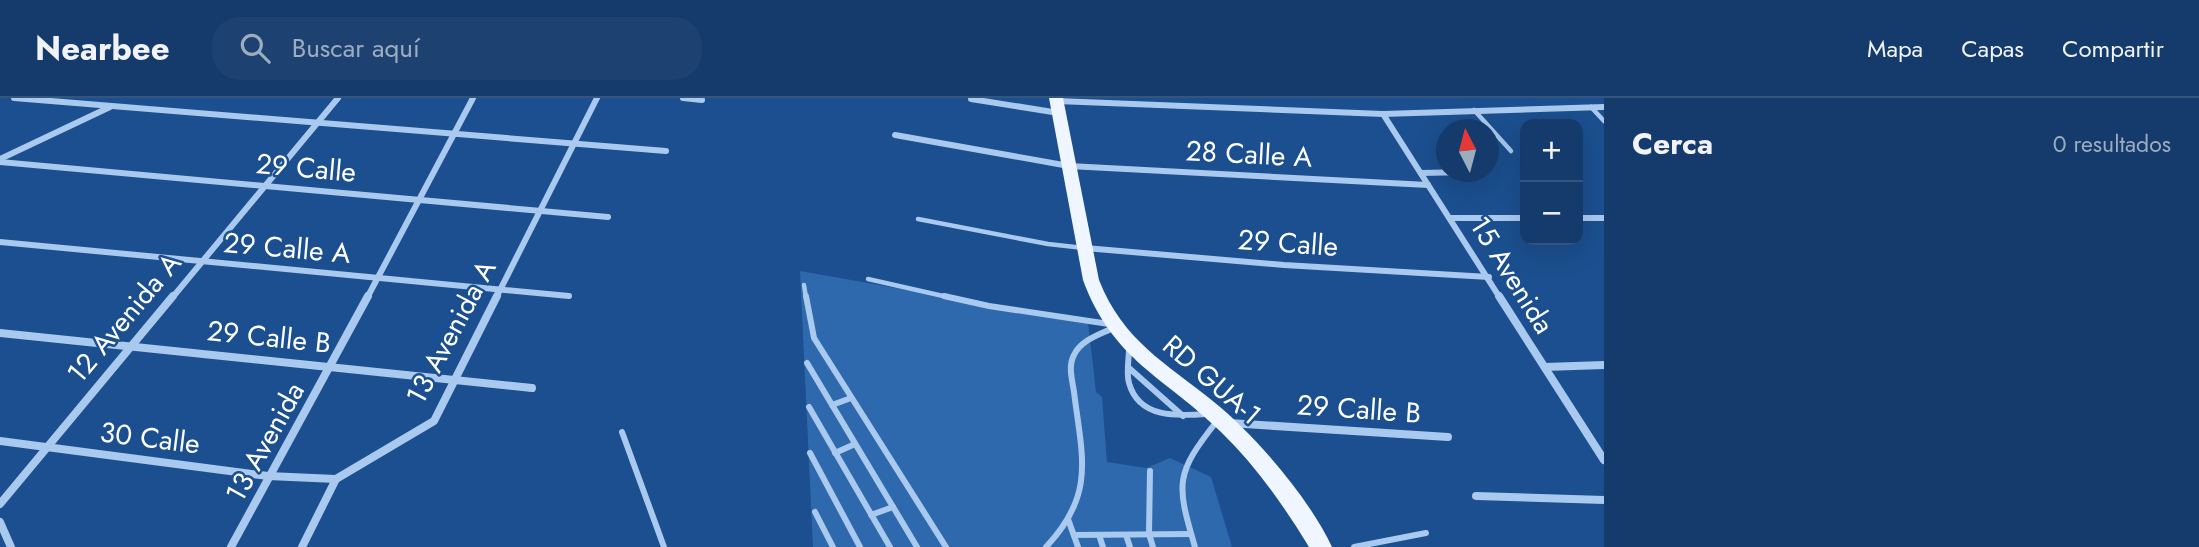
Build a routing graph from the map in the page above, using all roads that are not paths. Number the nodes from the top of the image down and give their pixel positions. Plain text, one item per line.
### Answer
1 (14, 98) edge
2 (338, 98) edge
3 (472, 98) edge
4 (597, 98) edge
5 (683, 98) edge
6 (971, 99) edge
7 (702, 100) dead end
8 (1057, 104) edge
9 (111, 107) junction
10 (1591, 107) junction
11 (1604, 107) edge
12 (1474, 110) junction
13 (1383, 114) junction
14 (1604, 121) edge
15 (316, 124) junction
16 (454, 135) junction
17 (895, 135) dead end
18 (574, 144) junction
19 (666, 151) dead end
20 (1511, 151) dead end
21 (0, 161) edge
22 (1069, 166) junction
23 (1421, 173) junction
24 (1436, 173) edge
25 (1428, 185) junction
26 (265, 186) junction
27 (419, 199) junction
28 (540, 212) junction
29 (608, 217) dead end
30 (1451, 218) junction
31 (1520, 218) edge
32 (1583, 218) edge
33 (1604, 218) edge
34 (918, 219) dead end
35 (0, 242) edge
36 (1084, 248) junction
37 (202, 261) junction
38 (1489, 276) junction
39 (377, 278) junction
40 (868, 279) dead end
41 (804, 285) dead end
42 (501, 290) junction
43 (569, 296) dead end
44 (1111, 326) junction
45 (0, 333) edge
46 (130, 346) junction
47 (1129, 346) junction
48 (807, 363) dead end
49 (1604, 365) edge
50 (331, 366) junction
51 (1545, 367) junction
52 (1129, 368) junction
53 (456, 379) junction
54 (532, 388) dead end
55 (851, 398) junction
56 (832, 405) junction
57 (809, 407) dead end
58 (1183, 415) junction
59 (1219, 418) junction
60 (622, 432) dead end
61 (1448, 437) dead end
62 (0, 441) edge
63 (855, 444) junction
64 (47, 447) junction
65 (810, 453) dead end
66 (835, 453) junction
67 (1604, 460) edge
68 (1150, 471) dead end
69 (268, 476) junction
70 (336, 479) junction
71 (1476, 496) dead end
72 (1604, 500) edge
73 (0, 504) edge
74 (892, 507) junction
75 (815, 512) dead end
76 (871, 515) junction
77 (1068, 519) junction
78 (0, 522) edge
79 (1426, 533) dead end
80 (1149, 534) junction
81 (1191, 534) junction
82 (1074, 535) junction
83 (1099, 535) junction
84 (1126, 535) junction
85 (11, 547) edge
86 (231, 547) edge
87 (302, 547) edge
88 (664, 547) edge
89 (833, 547) edge
90 (860, 547) edge
91 (890, 547) edge
92 (917, 547) edge
93 (946, 547) edge
94 (1046, 547) edge
95 (1078, 547) edge
96 (1103, 547) edge
97 (1130, 547) edge
98 (1153, 547) edge
99 (1195, 547) edge
100 (1321, 547) edge
101 (1354, 547) edge

1 - 9 street
2 - 15 street, 12 Avenida A
3 - 16 street, 13 Avenida
4 - 18 street, 13 Avenida A
5 - 7 street
6 - 8 street
8 - 13 street
8 - 22 main road, RD GUA-1
9 - 15 street
9 - 21 street
10 - 11 street
10 - 12 street
10 - 14 lane
12 - 13 street
12 - 20 lane
13 - 23 street, 15 Avenida
15 - 16 street
15 - 26 street, 12 Avenida A
16 - 18 street
16 - 27 street, 13 Avenida
17 - 22 street, 28 Calle A
18 - 19 street
18 - 28 street, 13 Avenida A
21 - 26 street, 29 Calle
22 - 25 street, 28 Calle A
22 - 36 main road, RD GUA-1
23 - 24 street
23 - 25 street, 15 Avenida
25 - 30 street, 15 Avenida
26 - 27 street, 29 Calle
26 - 37 street, 12 Avenida A
27 - 28 street, 29 Calle
27 - 39 street, 13 Avenida
28 - 29 street, 29 Calle
28 - 42 street, 13 Avenida A
30 - 31 street
30 - 38 street, 15 Avenida
32 - 33 street
34 - 36 lane
35 - 37 street, 29 Calle A
36 - 38 street, 29 Calle
36 - 44 main road, RD GUA-1
37 - 39 street, 29 Calle A
37 - 46 street, 12 Avenida A
38 - 51 street, 15 Avenida
39 - 42 street, 29 Calle A
39 - 50 street, 13 Avenida
40 - 44 lane
41 - 55 lane
42 - 43 street, 29 Calle A
42 - 53 street, 13 Avenida A
44 - 47 main road, RD GUA-1
44 - 77 lane
45 - 46 street, 29 Calle B
46 - 50 street, 29 Calle B
46 - 64 street, 12 Avenida A
47 - 52 lane
47 - 59 main road, RD GUA-1
48 - 56 lane
49 - 51 street
50 - 53 street, 29 Calle B
50 - 69 street, 13 Avenida
51 - 67 street, 15 Avenida
52 - 58 lane
52 - 58 lane
53 - 54 street, 29 Calle B
53 - 70 street, 13 Avenida A
55 - 56 lane
55 - 93 lane
56 - 63 lane
57 - 66 lane
58 - 59 lane
59 - 61 street, 29 Calle B
59 - 81 lane
59 - 100 main road, RD GUA-1
60 - 88 lane
62 - 64 street, 30 Calle
63 - 66 lane
63 - 74 lane
64 - 69 street, 30 Calle
64 - 73 street, 12 Avenida A
65 - 90 lane
66 - 76 lane
68 - 80 lane
69 - 70 street, 30 Calle
69 - 86 street, 13 Avenida
70 - 87 street
71 - 72 street
74 - 76 lane
74 - 92 lane
75 - 89 lane
76 - 91 lane
77 - 82 lane
77 - 94 lane
78 - 85 street
79 - 101 lane
80 - 81 lane
80 - 84 lane
80 - 98 lane
81 - 99 lane
82 - 83 lane
82 - 95 lane
83 - 84 lane
83 - 96 lane
84 - 97 lane

